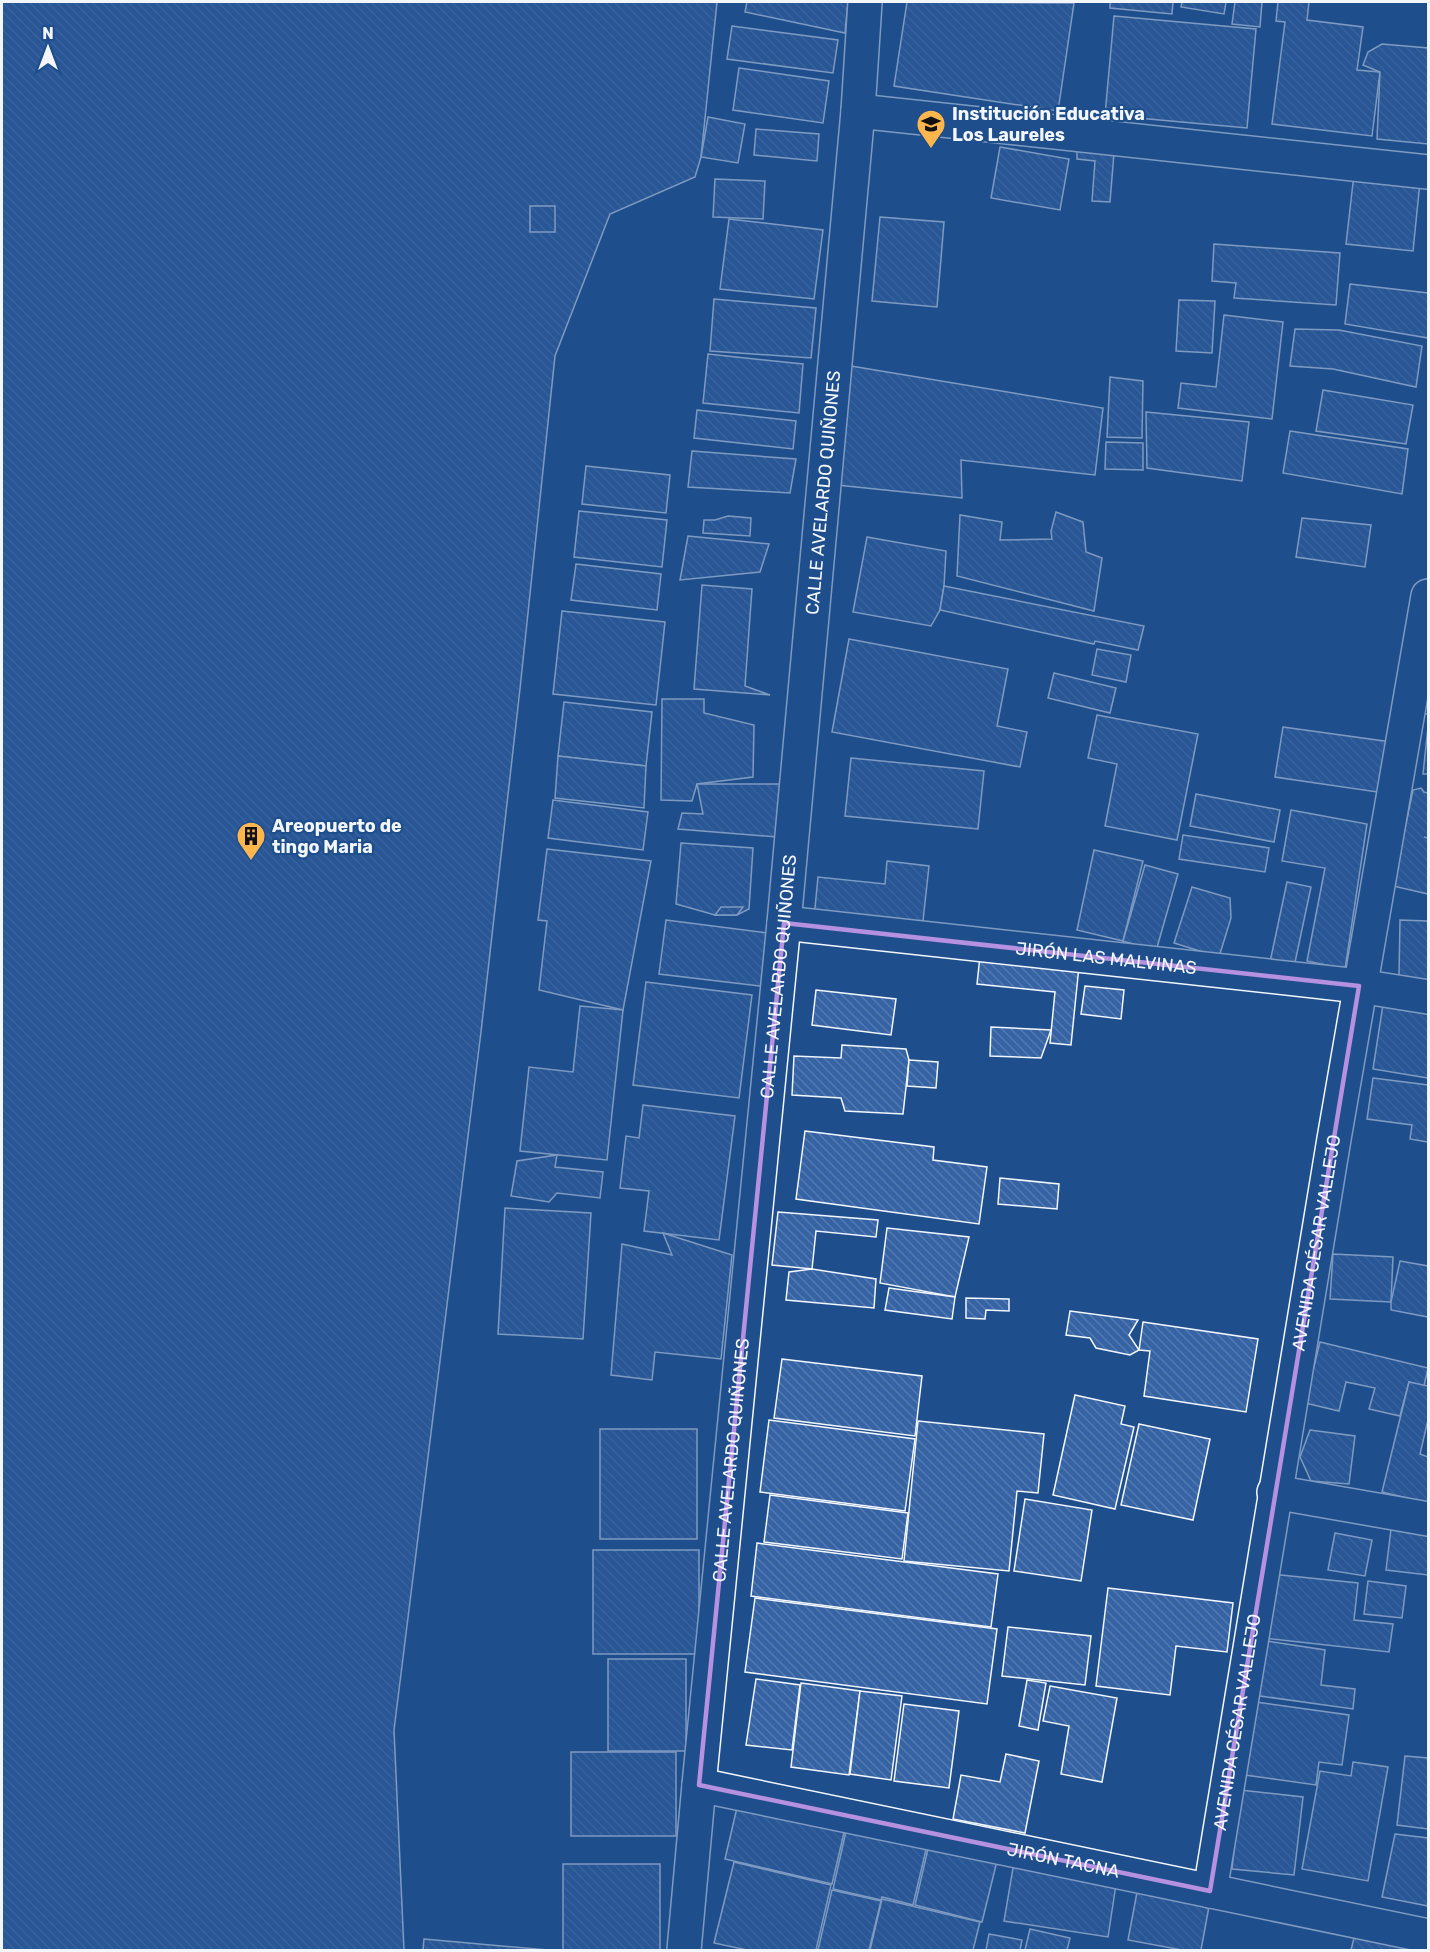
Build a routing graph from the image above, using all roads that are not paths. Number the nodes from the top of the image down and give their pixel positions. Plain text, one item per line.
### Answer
1 (865, 2) edge
2 (858, 111) junction
3 (1428, 172) edge
4 (1428, 596) edge
5 (784, 923) junction
6 (1359, 986) junction
7 (1428, 997) edge
8 (1274, 1492) junction
9 (1428, 1519) edge
10 (699, 1785) junction
11 (1210, 1891) junction
12 (1426, 1940) edge
13 (684, 1950) edge

1 - 2 street, CALLE AVELARDO QUIÑONES
2 - 3 street
2 - 5 street, CALLE AVELARDO QUIÑONES
4 - 6 street, AVENIDA CÉSAR VALLEJO
5 - 6 street, JIRÓN LAS MALVINAS
5 - 10 street, CALLE AVELARDO QUIÑONES
6 - 7 street, JIRÓN LAS MALVINAS
6 - 8 street, AVENIDA CÉSAR VALLEJO
8 - 9 street
8 - 11 street, AVENIDA CÉSAR VALLEJO
10 - 11 street, JIRÓN TACNA
10 - 13 street, CALLE AVELARDO QUIÑONES
11 - 12 street, JIRÓN TACNA

